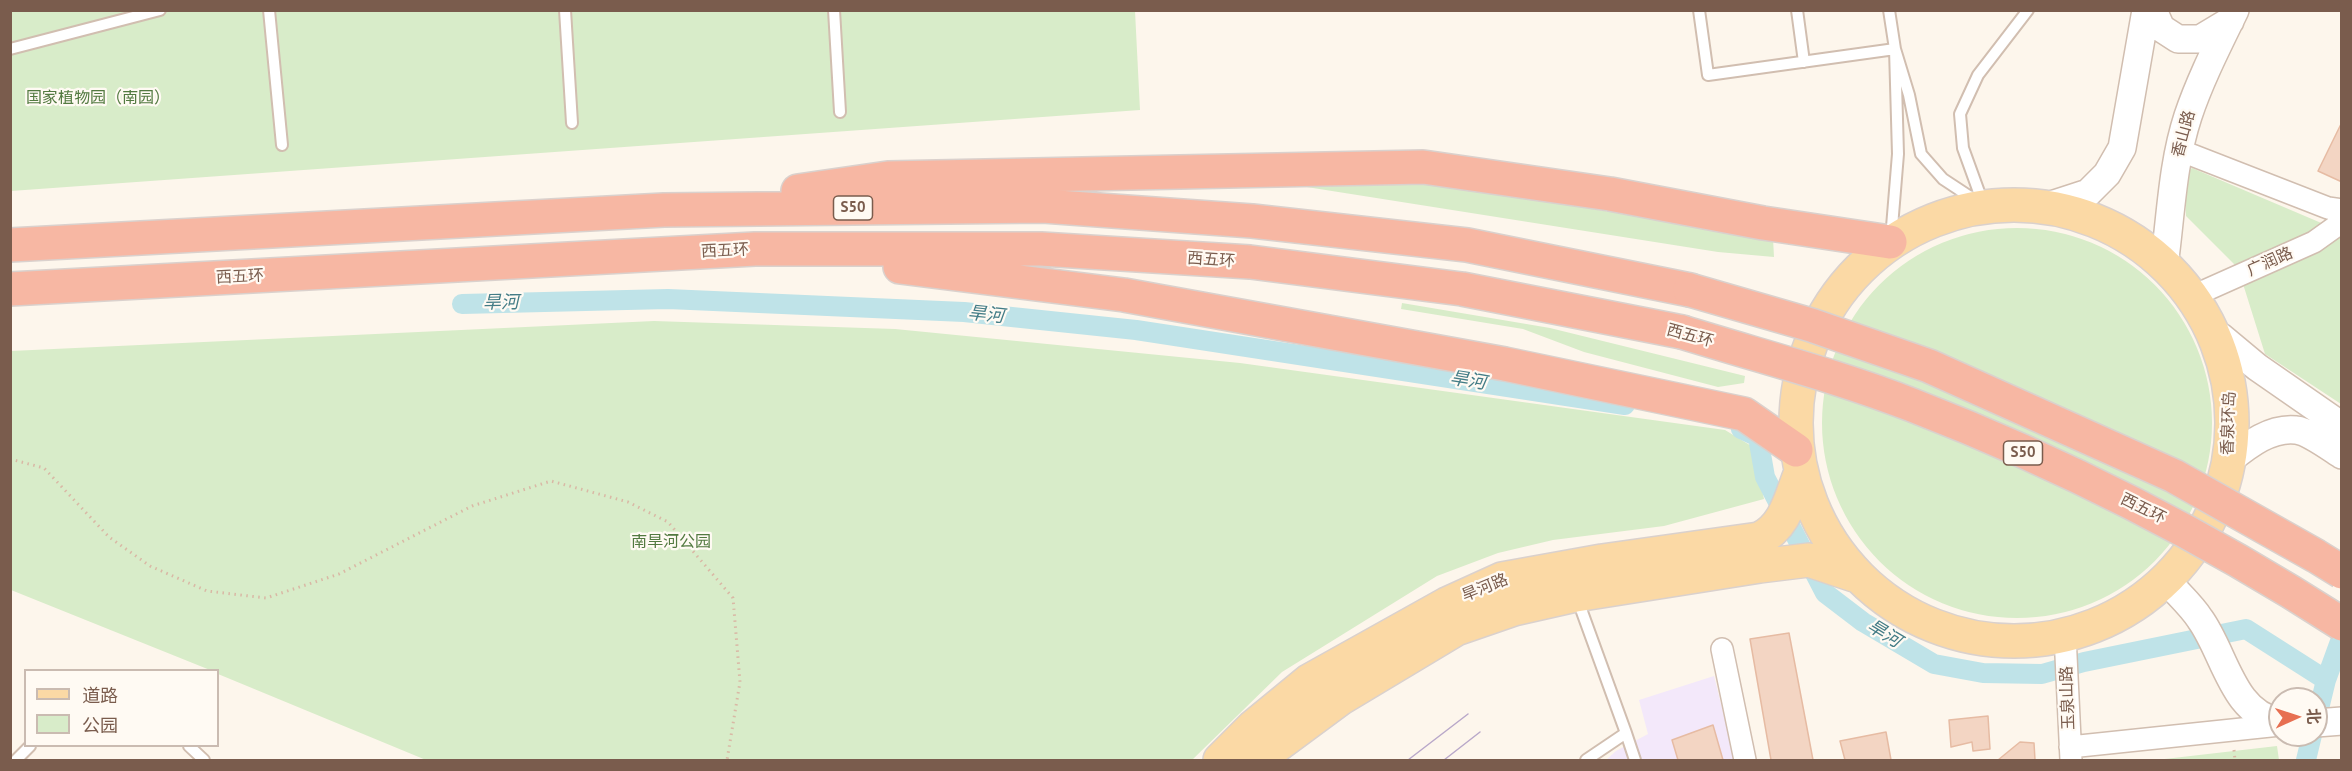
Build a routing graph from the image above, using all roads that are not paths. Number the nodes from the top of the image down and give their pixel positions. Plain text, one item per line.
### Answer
1 (160, 10) edge
2 (269, 10) edge
3 (565, 10) edge
4 (834, 10) edge
5 (1699, 10) edge
6 (1797, 10) edge
7 (1889, 10) edge
8 (2028, 10) edge
9 (2146, 10) edge
10 (2153, 10) edge
11 (2232, 16) edge
12 (10, 49) edge
13 (1895, 49) junction
14 (1804, 62) junction
15 (840, 112) dead end
16 (572, 123) dead end
17 (282, 145) dead end
18 (2179, 150) junction
19 (1984, 206) junction
20 (2045, 207) junction
21 (664, 210) junction
22 (2342, 210) edge
23 (2342, 219) edge
24 (1890, 242) junction
25 (10, 245) edge
26 (755, 249) junction
27 (2164, 266) junction
28 (10, 289) edge
29 (2193, 296) junction
30 (2221, 337) junction
31 (2337, 438) edge
32 (2228, 460) junction
33 (1797, 464) junction
34 (2342, 572) edge
35 (1854, 575) junction
36 (2166, 580) junction
37 (1576, 595) junction
38 (2342, 624) edge
39 (2066, 641) junction
40 (1722, 649) dead end
41 (2268, 720) edge
42 (2268, 725) edge
43 (1626, 733) junction
44 (29, 747) edge
45 (190, 747) edge
46 (2070, 754) edge
47 (16, 760) edge
48 (204, 760) edge
49 (1220, 760) edge
50 (1261, 760) edge
51 (1586, 760) edge
52 (1635, 760) edge
53 (1745, 760) edge

1 - 12 lane
2 - 17 lane
3 - 16 lane
4 - 15 lane
5 - 14 lane
6 - 14 lane
7 - 13 lane
8 - 19 lane
9 - 20 street
10 - 11 street
11 - 18 street, 香山路
13 - 14 lane
13 - 19 lane
13 - 24 lane
18 - 22 street
18 - 27 street, 香山路
19 - 20 main road, 香泉环岛
19 - 24 main road, 香泉环岛
20 - 27 main road, 香泉环岛
21 - 24 highway
21 - 25 highway, S50
21 - 34 highway, S50, bridge
23 - 29 street, 广润路
24 - 33 main road, 香泉环岛
26 - 28 highway, 西五环 / S50
26 - 33 highway
26 - 38 highway, 西五环 / S50, bridge
27 - 29 main road, 香泉环岛
29 - 30 main road, 香泉环岛
30 - 31 street
30 - 32 main road, 香泉环岛
31 - 32 street
32 - 36 main road, 香泉环岛
33 - 35 main road, 香泉环岛
33 - 49 main road, 旱河路
35 - 37 main road, 旱河路
35 - 39 main road, 香泉环岛
36 - 39 main road, 香泉环岛
36 - 41 street
37 - 43 lane
37 - 50 main road, 旱河路
39 - 46 street, 玉泉山路
40 - 53 street
42 - 46 street
43 - 51 lane
43 - 52 lane
44 - 47 lane
45 - 48 lane

